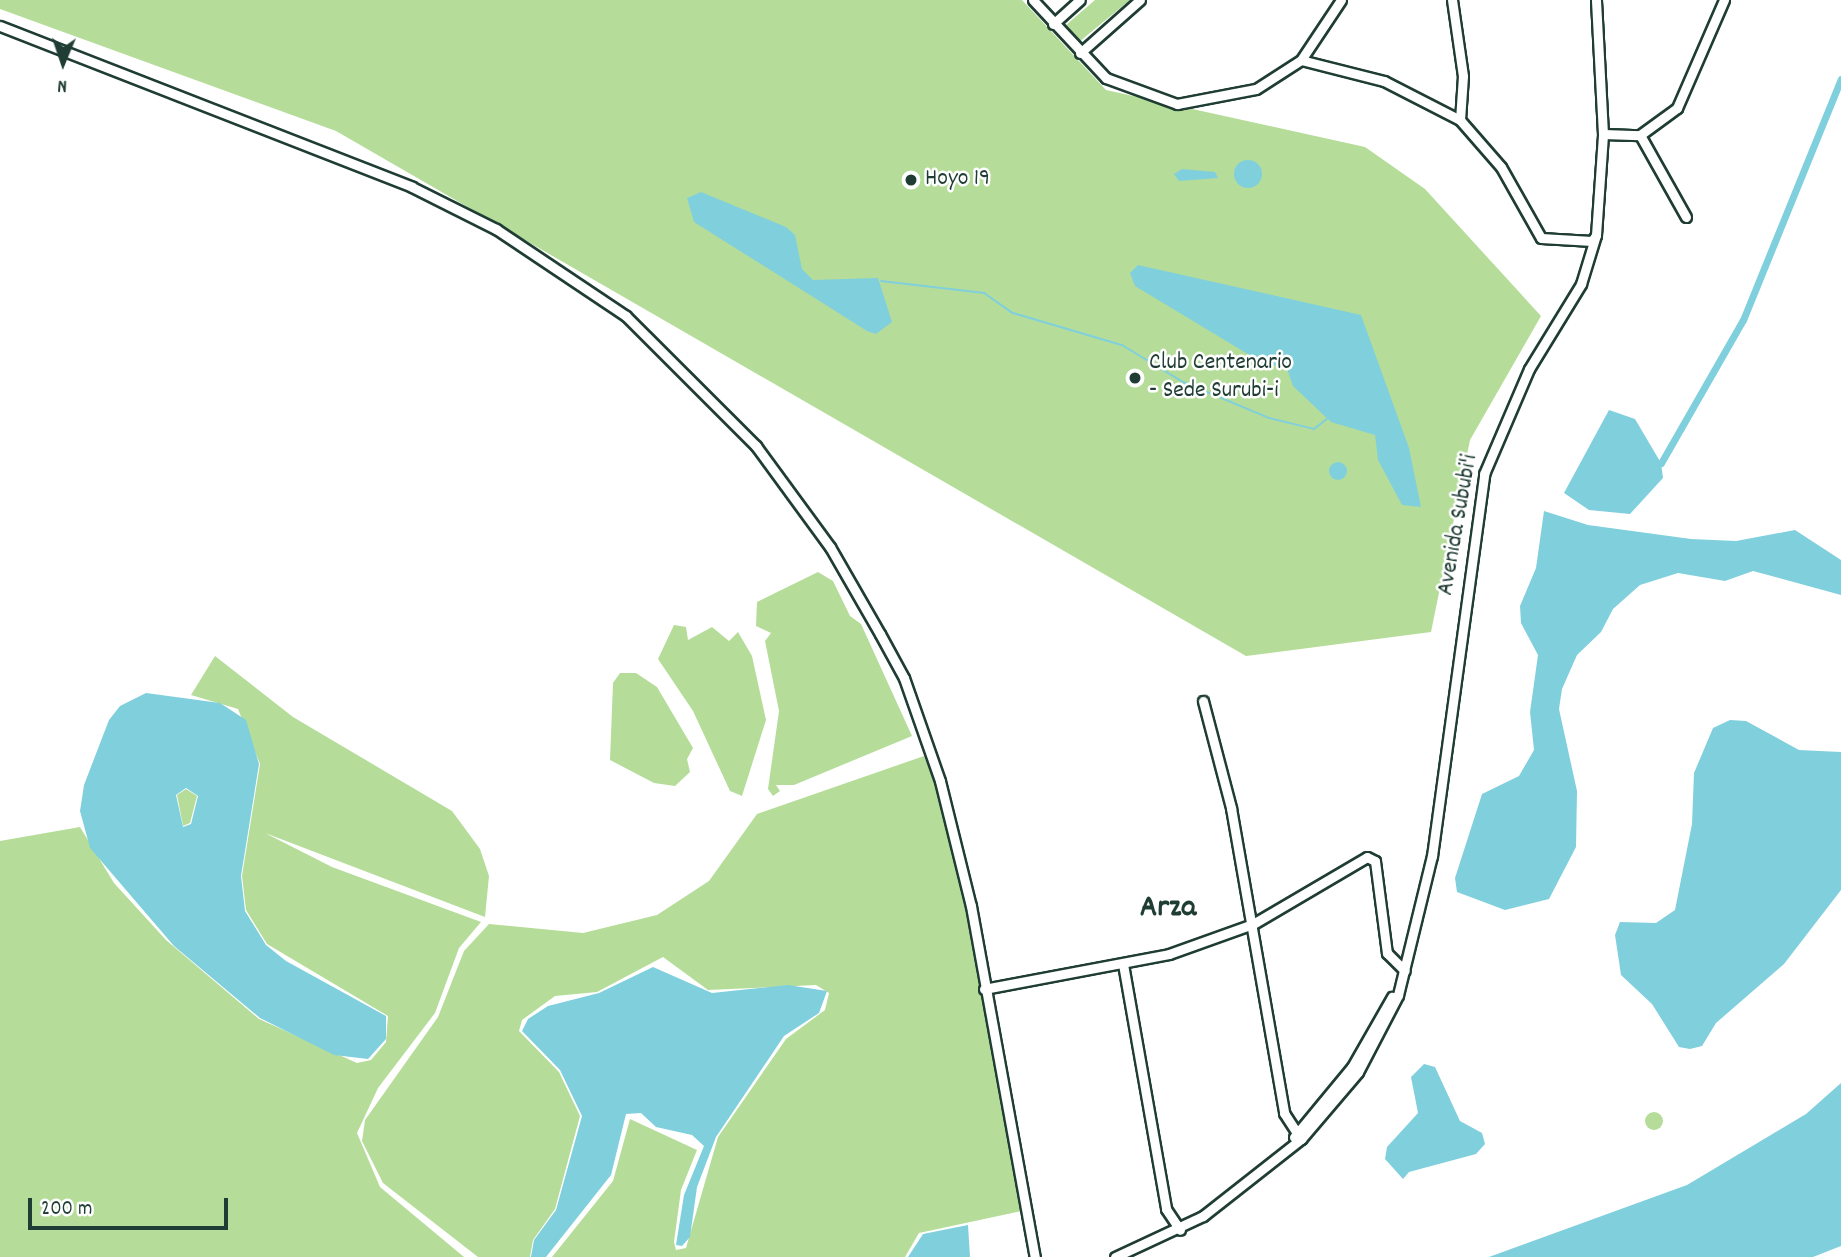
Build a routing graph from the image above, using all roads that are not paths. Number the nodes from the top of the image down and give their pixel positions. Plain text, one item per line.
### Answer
1 (1033, 0) edge
2 (1080, 0) edge
3 (1140, 0) edge
4 (1341, 0) edge
5 (1452, 0) edge
6 (1596, 0) edge
7 (1724, 0) edge
8 (1053, 24) junction
9 (0, 26) edge
10 (1080, 53) junction
11 (1301, 60) junction
12 (1460, 120) junction
13 (1603, 134) junction
14 (1640, 135) junction
15 (1686, 217) dead end
16 (1597, 235) junction
17 (1203, 701) dead end
18 (1253, 923) junction
19 (1123, 964) junction
20 (1405, 971) junction
21 (984, 989) junction
22 (1299, 1137) junction
23 (1180, 1230) junction
24 (1035, 1257) edge
25 (1115, 1257) edge

1 - 8 street
2 - 8 street
3 - 10 street
4 - 11 street
5 - 12 street
6 - 13 street, Avenida Sububi'i
7 - 14 street
8 - 10 street
9 - 21 street
10 - 11 street
11 - 12 street
12 - 16 street
13 - 14 street
13 - 16 street, Avenida Sububi'i
14 - 15 street
16 - 20 street, Avenida Sububi'i
17 - 18 street
18 - 19 street
18 - 20 street
18 - 22 street
19 - 21 street
19 - 23 street
20 - 22 street, Avenida Sububi'i
21 - 24 street
22 - 23 street, Avenida Sububi'i
23 - 25 street, Avenida Sububi'i

